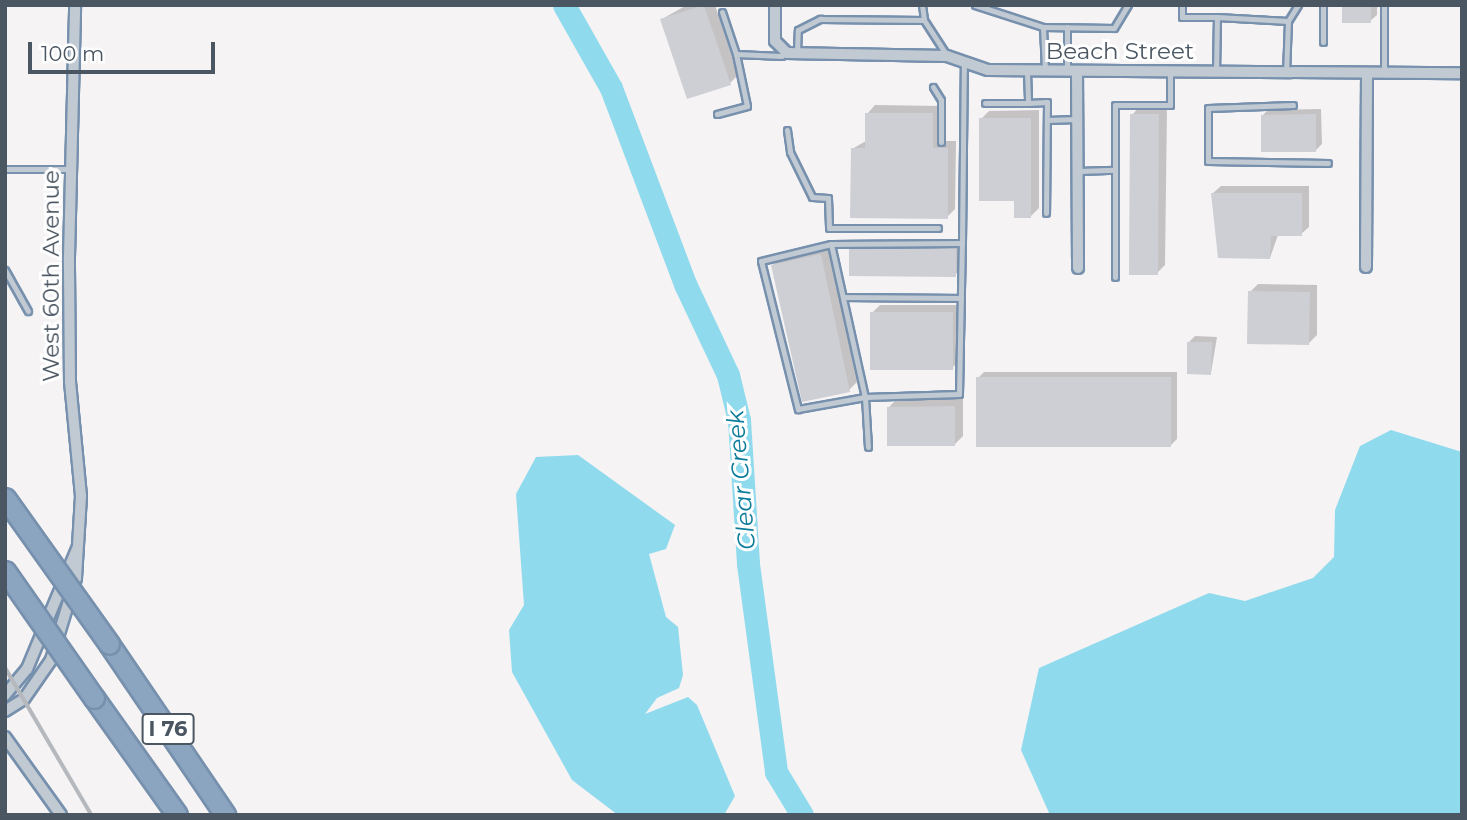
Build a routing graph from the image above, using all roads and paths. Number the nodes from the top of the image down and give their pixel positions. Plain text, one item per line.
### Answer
1 (75, 5) edge
2 (775, 5) edge
3 (922, 5) edge
4 (975, 5) edge
5 (1128, 5) edge
6 (1182, 5) edge
7 (1298, 5) edge
8 (1323, 5) edge
9 (1384, 5) edge
10 (722, 12) dead end
11 (1217, 17) junction
12 (924, 20) junction
13 (1288, 21) junction
14 (1043, 27) junction
15 (1067, 27) junction
16 (1323, 41) dead end
17 (782, 52) junction
18 (797, 53) junction
19 (736, 54) junction
20 (947, 56) junction
21 (964, 62) junction
22 (1027, 71) junction
23 (1045, 71) junction
24 (1072, 72) junction
25 (1170, 72) junction
26 (1216, 73) junction
27 (1286, 73) junction
28 (1367, 73) junction
29 (1384, 73) junction
30 (1462, 73) edge
31 (933, 87) dead end
32 (985, 103) dead end
33 (1028, 103) junction
34 (1293, 105) dead end
35 (717, 114) dead end
36 (1047, 120) junction
37 (1077, 120) junction
38 (787, 130) dead end
39 (941, 142) dead end
40 (1328, 163) dead end
41 (5, 169) edge
42 (72, 169) junction
43 (1115, 170) junction
44 (1078, 171) junction
45 (1046, 213) dead end
46 (937, 228) dead end
47 (962, 243) junction
48 (831, 244) junction
49 (1078, 268) dead end
50 (1366, 268) dead end
51 (5, 270) edge
52 (1115, 277) dead end
53 (843, 297) junction
54 (961, 298) junction
55 (28, 311) dead end
56 (865, 397) junction
57 (868, 447) dead end
58 (5, 498) edge
59 (79, 547) junction
60 (5, 570) edge
61 (5, 695) edge
62 (5, 711) edge
63 (5, 737) edge
64 (61, 815) edge
65 (177, 815) edge
66 (226, 815) edge

1 - 42 street, West 60th Avenue
2 - 17 street
3 - 12 lane
4 - 14 lane
5 - 15 lane
6 - 11 lane
7 - 13 lane
8 - 16 lane
9 - 29 lane
10 - 19 lane
11 - 13 lane
11 - 26 lane
12 - 18 lane
12 - 20 lane
13 - 27 lane
14 - 15 lane
14 - 23 lane
15 - 24 lane
17 - 18 street, Beach Street
17 - 19 lane
18 - 20 street, Beach Street
19 - 35 lane
20 - 21 street, Beach Street
21 - 22 street, Beach Street
21 - 47 lane
22 - 23 street, Beach Street
22 - 33 lane
23 - 24 street, Beach Street
24 - 25 street, Beach Street
24 - 37 street
25 - 26 street, Beach Street
25 - 43 lane
26 - 27 street, Beach Street
27 - 28 street, Beach Street
28 - 29 street, Beach Street
28 - 50 street
29 - 30 street, Beach Street
31 - 39 lane
32 - 33 lane
33 - 36 lane
34 - 40 lane
36 - 37 lane
36 - 45 lane
37 - 44 street
38 - 46 lane
41 - 42 lane
42 - 59 street, West 60th Avenue
43 - 44 lane
43 - 52 lane
44 - 49 street
47 - 48 lane
47 - 54 lane
48 - 53 lane
48 - 56 lane
51 - 55 lane
53 - 54 lane
53 - 56 lane
54 - 56 lane
56 - 57 lane
58 - 66 highway, I 76, bridge
59 - 61 street, West 60th Avenue
59 - 62 street, West 60th Avenue
60 - 65 highway, I 76, bridge
63 - 64 street

